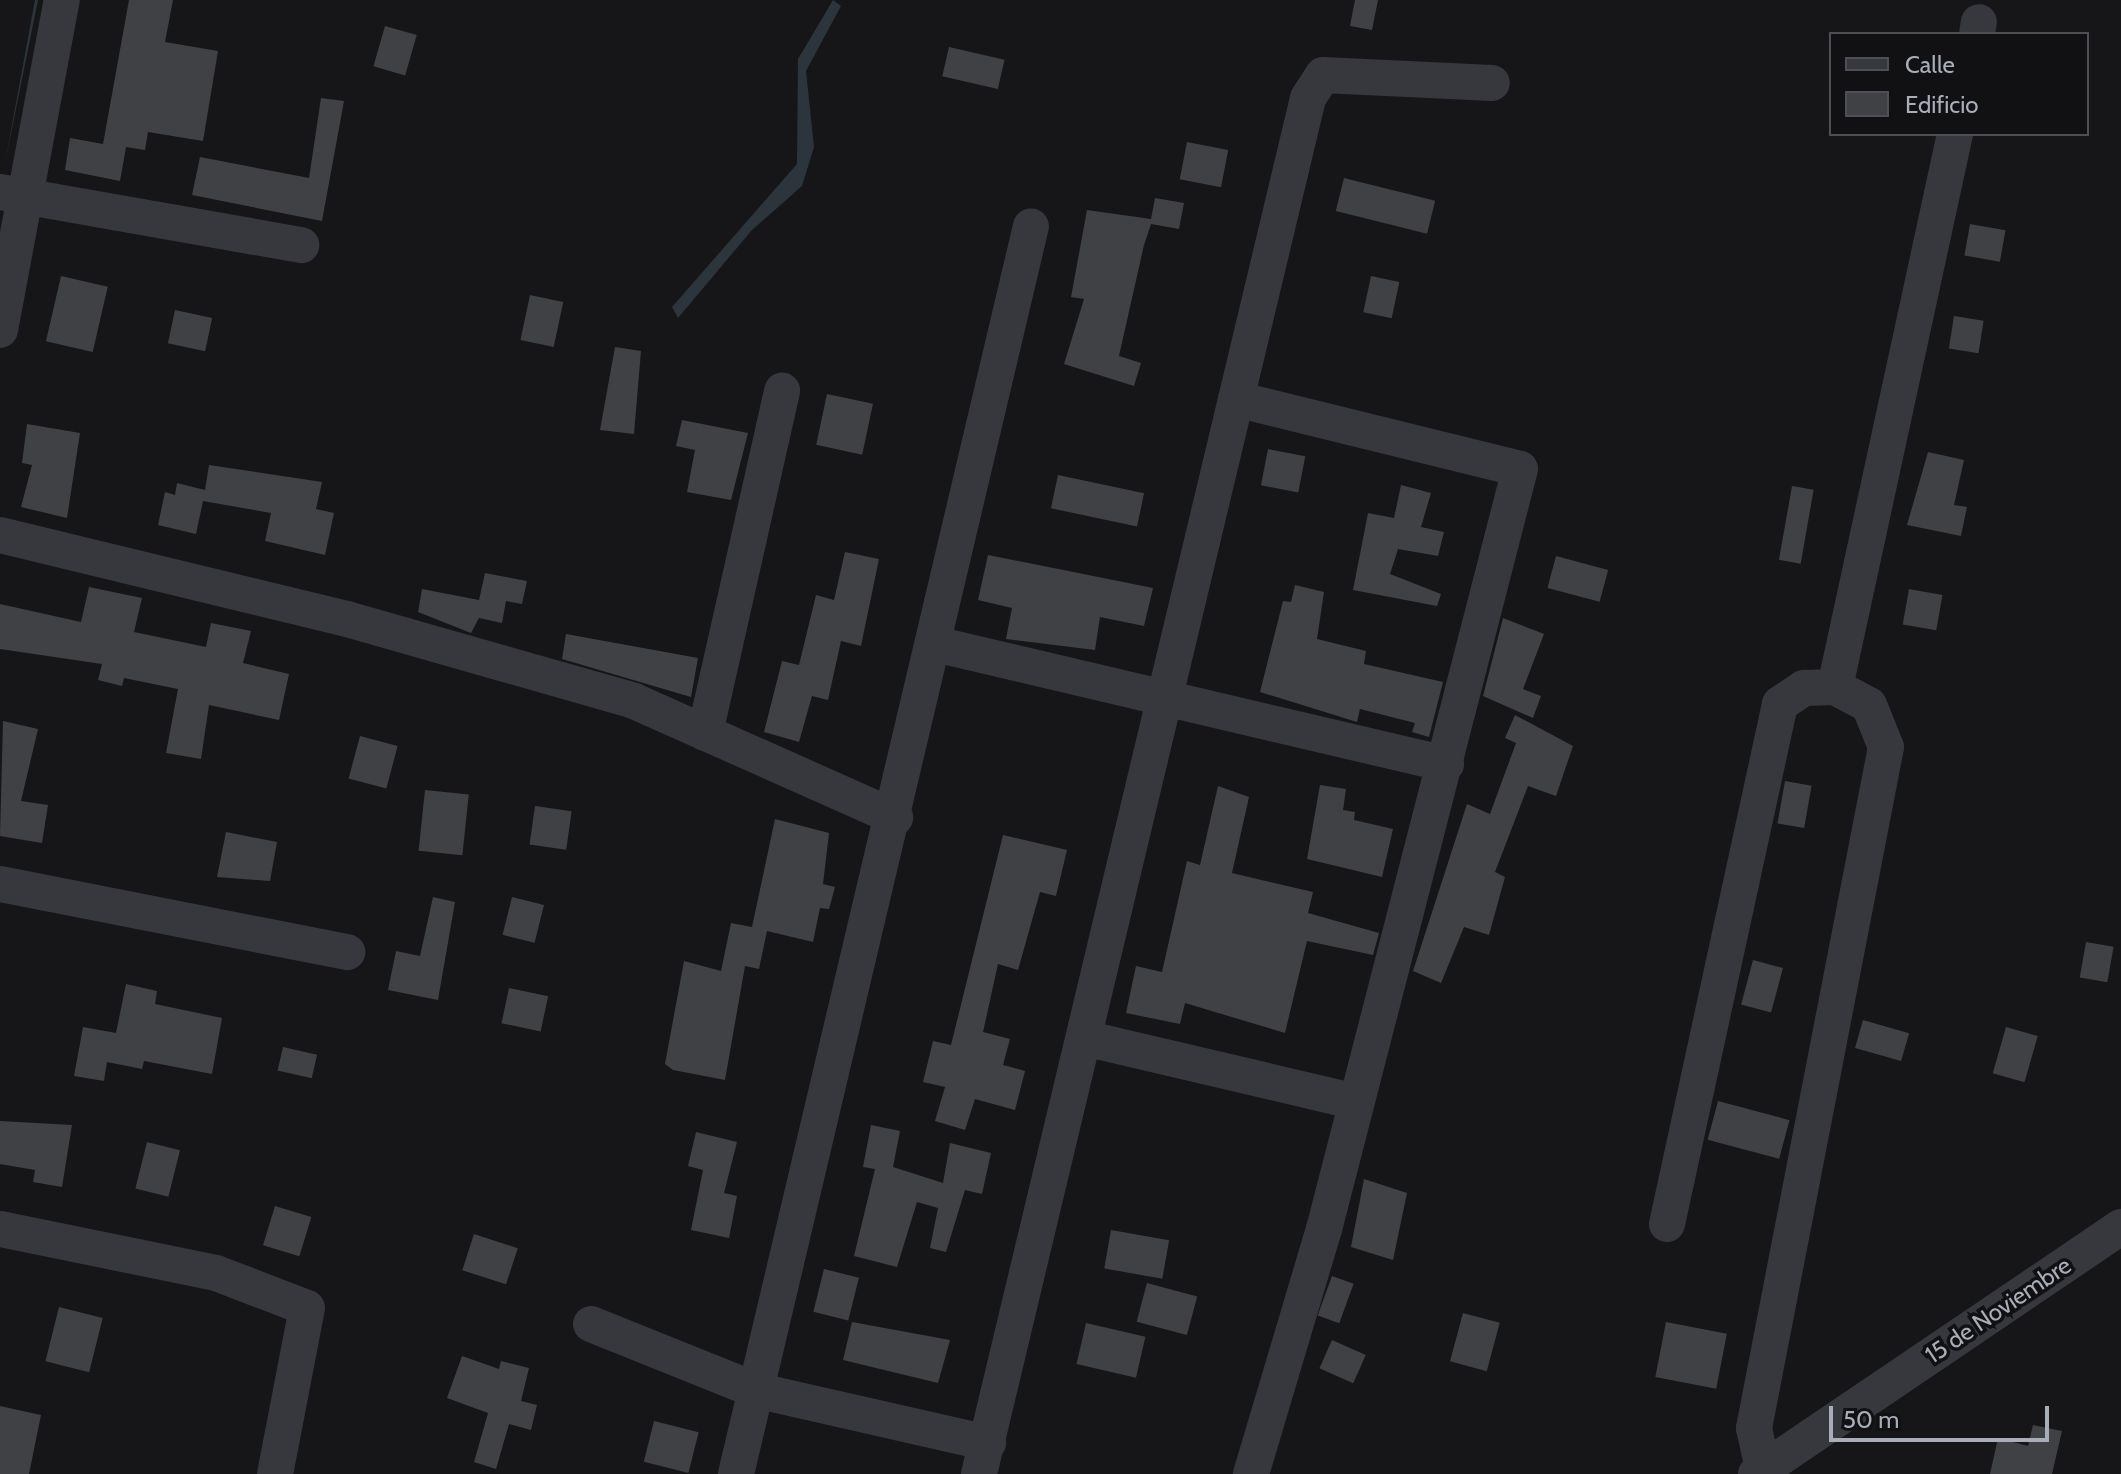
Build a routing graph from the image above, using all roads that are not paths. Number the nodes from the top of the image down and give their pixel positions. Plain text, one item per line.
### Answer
1 (62, 0) edge
2 (1492, 83) dead end
3 (1955, 136) edge
4 (13, 194) edge
5 (1031, 226) dead end
6 (301, 245) dead end
7 (0, 330) edge
8 (782, 391) dead end
9 (1236, 399) junction
10 (0, 535) edge
11 (935, 644) junction
12 (1835, 687) junction
13 (1165, 697) junction
14 (705, 733) junction
15 (1446, 764) junction
16 (895, 817) junction
17 (0, 884) edge
18 (347, 952) dead end
19 (1084, 1038) junction
20 (1357, 1102) junction
21 (1667, 1224) dead end
22 (2121, 1227) edge
23 (0, 1229) edge
24 (591, 1324) dead end
25 (755, 1390) junction
26 (983, 1458) edge
27 (1759, 1472) edge
28 (275, 1474) edge
29 (736, 1474) edge
30 (1251, 1474) edge

1 - 4 street
2 - 9 street
3 - 12 street
4 - 6 street
4 - 7 street
5 - 11 street
8 - 14 street
9 - 13 street
9 - 15 street
10 - 14 street
11 - 13 street
11 - 16 street
12 - 21 street
12 - 27 street
13 - 15 street
13 - 19 street
14 - 16 street
15 - 20 street
16 - 25 street
17 - 18 street
19 - 20 street
19 - 26 street
20 - 30 street
22 - 27 street, 15 de Noviembre
23 - 28 street
24 - 25 street
25 - 26 street
25 - 29 street

